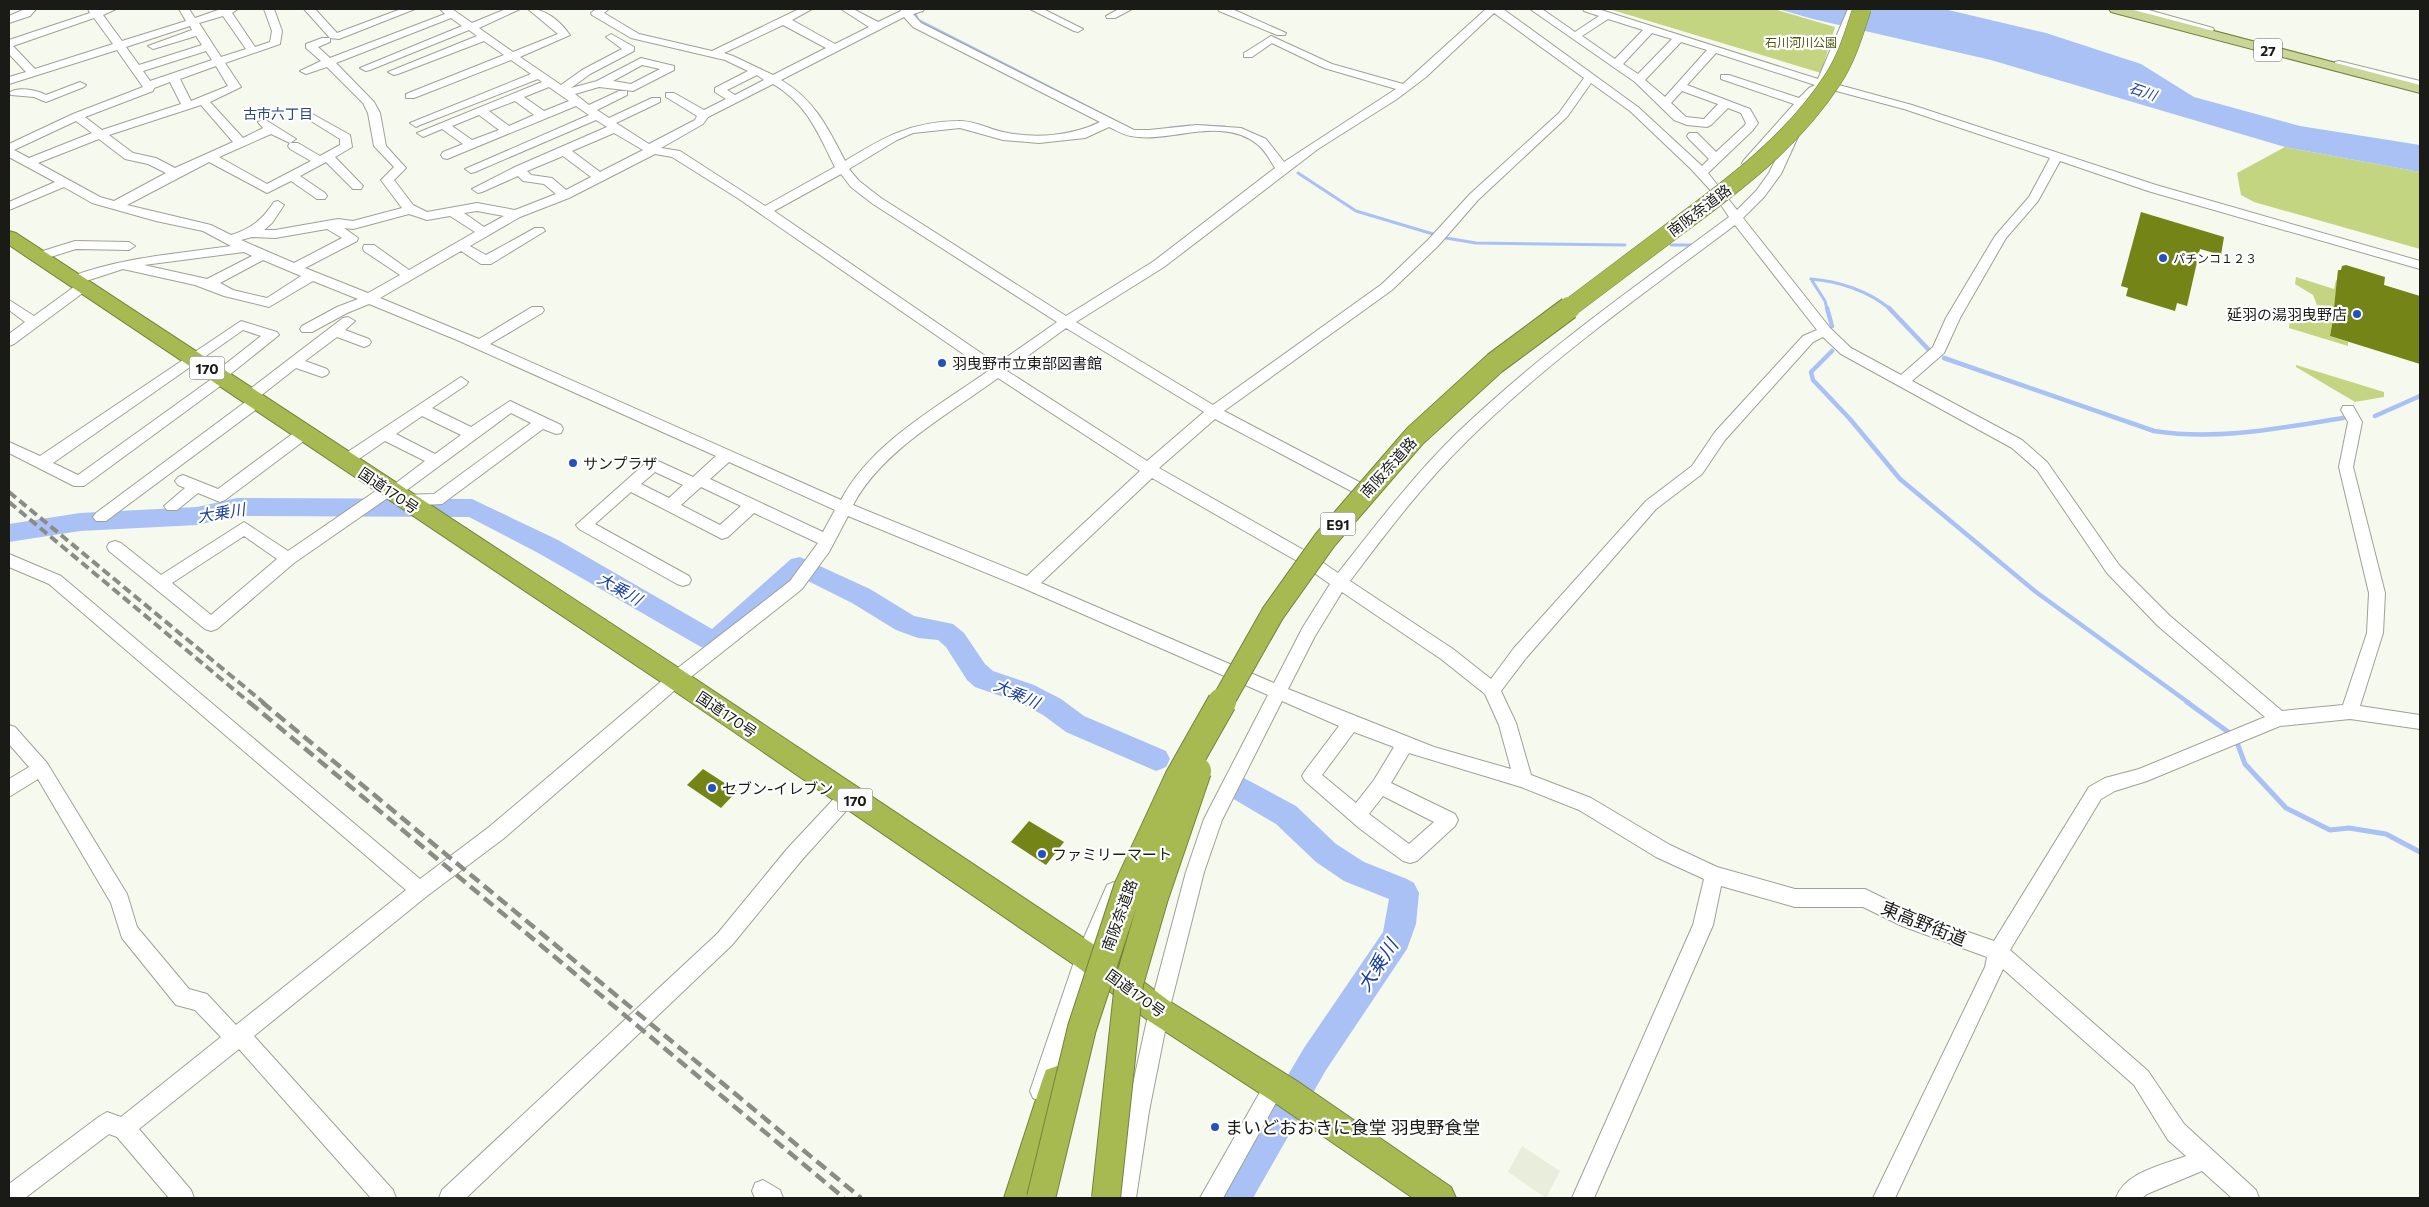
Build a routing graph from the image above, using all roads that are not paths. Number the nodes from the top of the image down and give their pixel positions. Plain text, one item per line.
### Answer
1 (31, 9) edge
2 (111, 9) edge
3 (184, 9) edge
4 (269, 9) edge
5 (309, 9) edge
6 (391, 9) edge
7 (410, 9) edge
8 (484, 9) edge
9 (515, 9) edge
10 (532, 9) edge
11 (604, 9) edge
12 (807, 9) edge
13 (846, 9) edge
14 (919, 9) edge
15 (1035, 9) edge
16 (1127, 9) edge
17 (1223, 9) edge
18 (1492, 9) edge
19 (1496, 9) edge
20 (1535, 9) edge
21 (1588, 9) edge
22 (1853, 9) edge
23 (1862, 9) edge
24 (1869, 9) edge
25 (2116, 9) edge
26 (2134, 9) edge
27 (229, 10) edge
28 (906, 10) edge
29 (95, 11) edge
30 (449, 11) edge
31 (1607, 15) junction
32 (1111, 16) dead end
33 (498, 17) junction
34 (9, 20) edge
35 (783, 20) junction
36 (192, 21) junction
37 (351, 24) dead end
38 (878, 26) junction
39 (471, 27) junction
40 (1651, 28) junction
41 (1078, 29) dead end
42 (199, 31) junction
43 (1576, 36) junction
44 (485, 37) junction
45 (610, 37) dead end
46 (1680, 37) junction
47 (1272, 39) junction
48 (326, 40) dead end
49 (9, 44) edge
50 (209, 46) junction
51 (9, 48) edge
52 (834, 48) junction
53 (1715, 48) junction
54 (122, 50) junction
55 (246, 53) junction
56 (714, 54) junction
57 (1248, 55) dead end
58 (513, 56) junction
59 (219, 62) junction
60 (327, 62) junction
61 (1616, 64) junction
62 (457, 65) dead end
63 (1767, 65) junction
64 (366, 68) dead end
65 (528, 68) junction
66 (136, 70) junction
67 (306, 71) dead end
68 (757, 71) junction
69 (394, 72) dead end
70 (33, 73) junction
71 (468, 74) junction
72 (538, 75) junction
73 (173, 76) junction
74 (1590, 77) junction
75 (1725, 77) dead end
76 (1822, 78) junction
77 (772, 79) junction
78 (1639, 80) junction
79 (9, 81) edge
80 (550, 82) junction
81 (600, 84) junction
82 (2420, 84) edge
83 (80, 85) dead end
84 (1748, 85) junction
85 (1680, 86) junction
86 (1404, 88) junction
87 (149, 89) dead end
88 (2420, 89) edge
89 (563, 92) junction
90 (11, 93) edge
91 (624, 93) dead end
92 (670, 95) dead end
93 (410, 96) dead end
94 (515, 96) junction
95 (734, 99) junction
96 (656, 100) dead end
97 (203, 101) junction
98 (473, 101) junction
99 (577, 102) junction
100 (1664, 103) junction
101 (1726, 103) junction
102 (1802, 103) junction
103 (187, 105) junction
104 (592, 113) junction
105 (307, 114) dead end
106 (704, 115) junction
107 (77, 116) junction
108 (543, 116) junction
109 (413, 118) dead end
110 (1110, 122) junction
111 (267, 124) joint
112 (444, 125) junction
113 (612, 126) junction
114 (507, 130) junction
115 (423, 133) dead end
116 (100, 134) junction
117 (1693, 136) dead end
118 (240, 142) junction
119 (471, 145) junction
120 (9, 148) edge
121 (651, 149) junction
122 (564, 151) junction
123 (9, 152) edge
124 (505, 154) junction
125 (447, 155) dead end
126 (209, 157) junction
127 (2056, 157) junction
128 (323, 159) junction
129 (1716, 159) junction
130 (28, 163) junction
131 (842, 168) junction
132 (471, 169) dead end
133 (1282, 169) junction
134 (521, 170) junction
135 (175, 172) junction
136 (1702, 172) junction
137 (291, 176) junction
138 (600, 178) junction
139 (63, 182) junction
140 (357, 186) dead end
141 (478, 189) dead end
142 (1718, 189) junction
143 (565, 195) junction
144 (321, 196) dead end
145 (278, 205) dead end
146 (9, 206) edge
147 (116, 206) junction
148 (410, 210) junction
149 (452, 211) junction
150 (764, 211) junction
151 (516, 214) junction
152 (1737, 217) junction
153 (330, 225) junction
154 (540, 232) dead end
155 (251, 233) junction
156 (484, 233) junction
157 (9, 237) edge
158 (232, 239) junction
159 (128, 246) dead end
160 (244, 248) junction
161 (369, 248) dead end
162 (466, 248) junction
163 (264, 255) junction
164 (38, 256) junction
165 (122, 265) junction
166 (2420, 265) edge
167 (295, 268) junction
168 (312, 275) junction
169 (408, 275) junction
170 (79, 283) junction
171 (208, 284) junction
172 (402, 291) dead end
173 (368, 299) junction
174 (9, 304) edge
175 (537, 310) dead end
176 (348, 321) dead end
177 (34, 322) junction
178 (1066, 322) junction
179 (307, 329) dead end
180 (335, 331) junction
181 (1825, 331) junction
182 (9, 340) edge
183 (364, 342) dead end
184 (479, 345) junction
185 (192, 358) junction
186 (295, 362) junction
187 (997, 370) junction
188 (322, 372) dead end
189 (220, 377) junction
190 (1902, 381) junction
191 (461, 382) dead end
192 (253, 398) junction
193 (421, 409) junction
194 (2348, 410) dead end
195 (1214, 412) junction
196 (304, 433) junction
197 (384, 434) junction
198 (472, 434) junction
199 (9, 447) edge
200 (728, 454) junction
201 (345, 461) junction
202 (43, 462) junction
203 (437, 462) junction
204 (1148, 469) junction
205 (697, 482) junction
206 (630, 485) junction
207 (1358, 488) junction
208 (402, 499) junction
209 (752, 505) junction
210 (172, 506) dead end
211 (670, 506) junction
212 (845, 507) junction
213 (101, 517) dead end
214 (827, 541) junction
215 (115, 547) dead end
216 (1303, 557) junction
217 (288, 559) junction
218 (10, 562) edge
219 (683, 580) dead end
220 (1340, 582) junction
221 (160, 583) junction
222 (1029, 584) junction
223 (1231, 672) junction
224 (676, 680) junction
225 (1492, 690) junction
226 (1278, 692) junction
227 (2350, 712) junction
228 (2279, 719) junction
229 (2420, 722) edge
230 (1351, 723) junction
231 (9, 732) edge
232 (1405, 744) junction
233 (1203, 756) junction
234 (41, 768) junction
235 (1523, 780) junction
236 (1380, 786) junction
237 (9, 790) edge
238 (848, 796) junction
239 (1356, 815) junction
240 (1714, 875) junction
241 (420, 890) junction
242 (1998, 952) junction
243 (1086, 956) junction
244 (1159, 1012) junction
245 (1082, 1028) junction
246 (238, 1037) junction
247 (1288, 1094) junction
248 (124, 1128) junction
249 (2205, 1160) junction
250 (9, 1197) edge
251 (183, 1198) edge
252 (385, 1198) edge
253 (450, 1198) edge
254 (1008, 1198) edge
255 (1020, 1198) edge
256 (1041, 1198) edge
257 (1052, 1198) edge
258 (1106, 1198) edge
259 (1125, 1198) edge
260 (1211, 1198) edge
261 (1440, 1198) edge
262 (1583, 1198) edge
263 (1886, 1198) edge
264 (2127, 1198) edge
265 (2248, 1198) edge

1 - 34 street
2 - 29 street
3 - 36 street
4 - 55 street
5 - 7 street
6 - 37 street
8 - 33 street
9 - 33 street
10 - 58 street
11 - 56 street
12 - 35 street
13 - 38 street
14 - 28 street
15 - 41 street
16 - 32 street
17 - 47 street
18 - 86 street
19 - 74 street
20 - 43 street
21 - 31 street
22 - 76 street
23 - 245 highway, 南阪奈道路 / E91, bridge
24 - 233 highway, 南阪奈道路 / E91
25 - 88 main road, 27
26 - 82 street
27 - 36 street
27 - 55 street
28 - 38 street
28 - 110 street
29 - 49 street
29 - 54 street
30 - 39 street
30 - 60 street
31 - 40 street
31 - 43 street
33 - 39 street
35 - 52 street
35 - 56 street
36 - 42 street
36 - 54 street
38 - 52 street
39 - 44 street
39 - 64 street
40 - 46 street
40 - 61 street
42 - 50 street
42 - 54 street
43 - 61 street
44 - 58 street
44 - 69 street
45 - 89 street
46 - 53 street
46 - 78 street
47 - 57 street
47 - 86 street
48 - 60 street
50 - 59 street
50 - 66 street
51 - 70 street
52 - 77 street
53 - 63 street
53 - 85 street
54 - 66 street
54 - 70 street
55 - 59 street
56 - 68 street
58 - 65 street
58 - 71 street
59 - 73 street
59 - 97 street
60 - 67 street
60 - 148 street
61 - 78 street
62 - 71 street
63 - 76 street
63 - 84 street
65 - 72 street
65 - 98 street
66 - 73 street
68 - 77 street
68 - 95 street
70 - 79 street
71 - 93 street
72 - 80 street
72 - 98 street
73 - 103 street
74 - 136 street
74 - 195 street
75 - 84 street
76 - 102 street
76 - 127 street
76 - 152 street
77 - 95 street
77 - 131 street
78 - 100 street
80 - 89 street
80 - 94 street
81 - 81 street
81 - 89 street
83 - 90 street
84 - 102 street
85 - 100 street
85 - 101 street
86 - 133 street
87 - 107 street
89 - 99 street
91 - 104 street
92 - 106 street
94 - 98 street
94 - 108 street
95 - 106 street
96 - 113 street
97 - 103 street
97 - 118 street
98 - 109 street
98 - 112 street
98 - 114 street
99 - 104 street
99 - 108 street
100 - 101 street
101 - 129 street
102 - 142 street
103 - 116 street
104 - 113 street
104 - 124 street
105 - 128 street
106 - 121 street
107 - 116 street
107 - 120 street
108 - 114 street
110 - 131 street
110 - 133 street
111 - 118 street
111 - 128 street
112 - 115 street
112 - 119 street
113 - 121 street
113 - 122 street
114 - 119 street
116 - 130 street
116 - 135 street
117 - 129 street
118 - 126 street
119 - 125 street
121 - 138 street
121 - 150 street
122 - 134 street
122 - 138 street
123 - 130 street
124 - 132 street
124 - 134 street
126 - 135 street
126 - 137 street
127 - 166 street
127 - 190 street
128 - 137 street
128 - 140 street
129 - 136 street
130 - 139 street
131 - 150 street
131 - 178 street
133 - 178 street
134 - 141 street
134 - 143 street
135 - 147 street
136 - 142 street
137 - 144 street
138 - 143 street
139 - 146 street
139 - 147 street
142 - 152 street
142 - 207 street
143 - 151 street
145 - 155 street
147 - 158 street
148 - 149 street
148 - 153 street
149 - 151 street
149 - 156 street
150 - 187 street
151 - 156 street
152 - 181 street
152 - 220 street
153 - 155 street
153 - 167 street
154 - 162 street
155 - 158 street
156 - 162 street
157 - 164 highway, 国道170号 / 170
158 - 160 street
159 - 164 street
160 - 163 street, 東高野街道
160 - 165 street
161 - 169 street
162 - 169 street
162 - 172 street
163 - 167 street, 東高野街道
163 - 171 street
164 - 170 highway, 国道170号 / 170
165 - 170 street
165 - 171 street
167 - 168 street, 東高野街道
168 - 171 street
168 - 173 street, 東高野街道
169 - 173 street
170 - 177 street
170 - 185 highway, 国道170号 / 170
173 - 179 street
173 - 184 street, 東高野街道
174 - 177 street
175 - 184 street
176 - 180 street
177 - 182 street
178 - 187 street
178 - 195 street
180 - 183 street
180 - 186 street
181 - 190 street
181 - 225 street
184 - 200 street, 東高野街道
185 - 189 highway, 国道170号 / 170
185 - 189 street
185 - 202 street
186 - 188 street
186 - 192 street
187 - 204 street
187 - 212 street
189 - 192 highway, 国道170号 / 170
189 - 202 street
190 - 228 street
191 - 193 street
192 - 196 highway, 国道170号 / 170
192 - 213 street
193 - 197 street
193 - 198 street
194 - 227 street
195 - 204 street
195 - 207 street
196 - 201 highway, 国道170号 / 170
196 - 210 street
197 - 201 street
197 - 203 street
198 - 203 street
198 - 208 street
199 - 202 street
200 - 205 street
200 - 212 street, 東高野街道
201 - 208 highway, 国道170号 / 170
203 - 208 street
204 - 216 street
204 - 222 street
205 - 206 street
205 - 209 street
205 - 211 street
206 - 211 street
206 - 219 street
207 - 216 street
208 - 217 street
208 - 224 highway, 国道170号 / 170
209 - 211 street
209 - 214 street
212 - 214 street
212 - 222 street, 東高野街道
214 - 224 street
215 - 221 street
216 - 220 street
216 - 223 street
217 - 221 street
217 - 221 street
218 - 241 street
220 - 225 street
220 - 226 street
222 - 223 street, 東高野街道
223 - 226 street, 東高野街道
223 - 243 street
224 - 238 highway, 国道170号 / 170
224 - 241 street
225 - 235 street
226 - 230 street, 東高野街道
226 - 244 street
227 - 228 street
227 - 229 street
228 - 242 street
230 - 232 street, 東高野街道
230 - 239 street
231 - 234 street
232 - 235 street, 東高野街道
232 - 236 street
233 - 257 highway, 南阪奈道路 / E91, bridge
233 - 258 highway, bridge
234 - 237 street
234 - 246 street
235 - 240 street, 東高野街道
236 - 239 street
236 - 239 street
238 - 243 highway, 国道170号 / 170
238 - 253 street
240 - 242 street, 東高野街道
240 - 262 street
241 - 246 street
242 - 249 street, 東高野街道
242 - 263 street
243 - 244 highway, 国道170号 / 170
243 - 254 street
244 - 247 highway, 国道170号 / 170
244 - 259 street
245 - 255 highway, bridge
245 - 256 highway, 南阪奈道路 / E91, bridge
246 - 248 street
246 - 252 street
247 - 260 street
247 - 261 highway, 国道170号 / 170
248 - 250 street
248 - 251 street
249 - 264 street
249 - 265 street, 東高野街道

